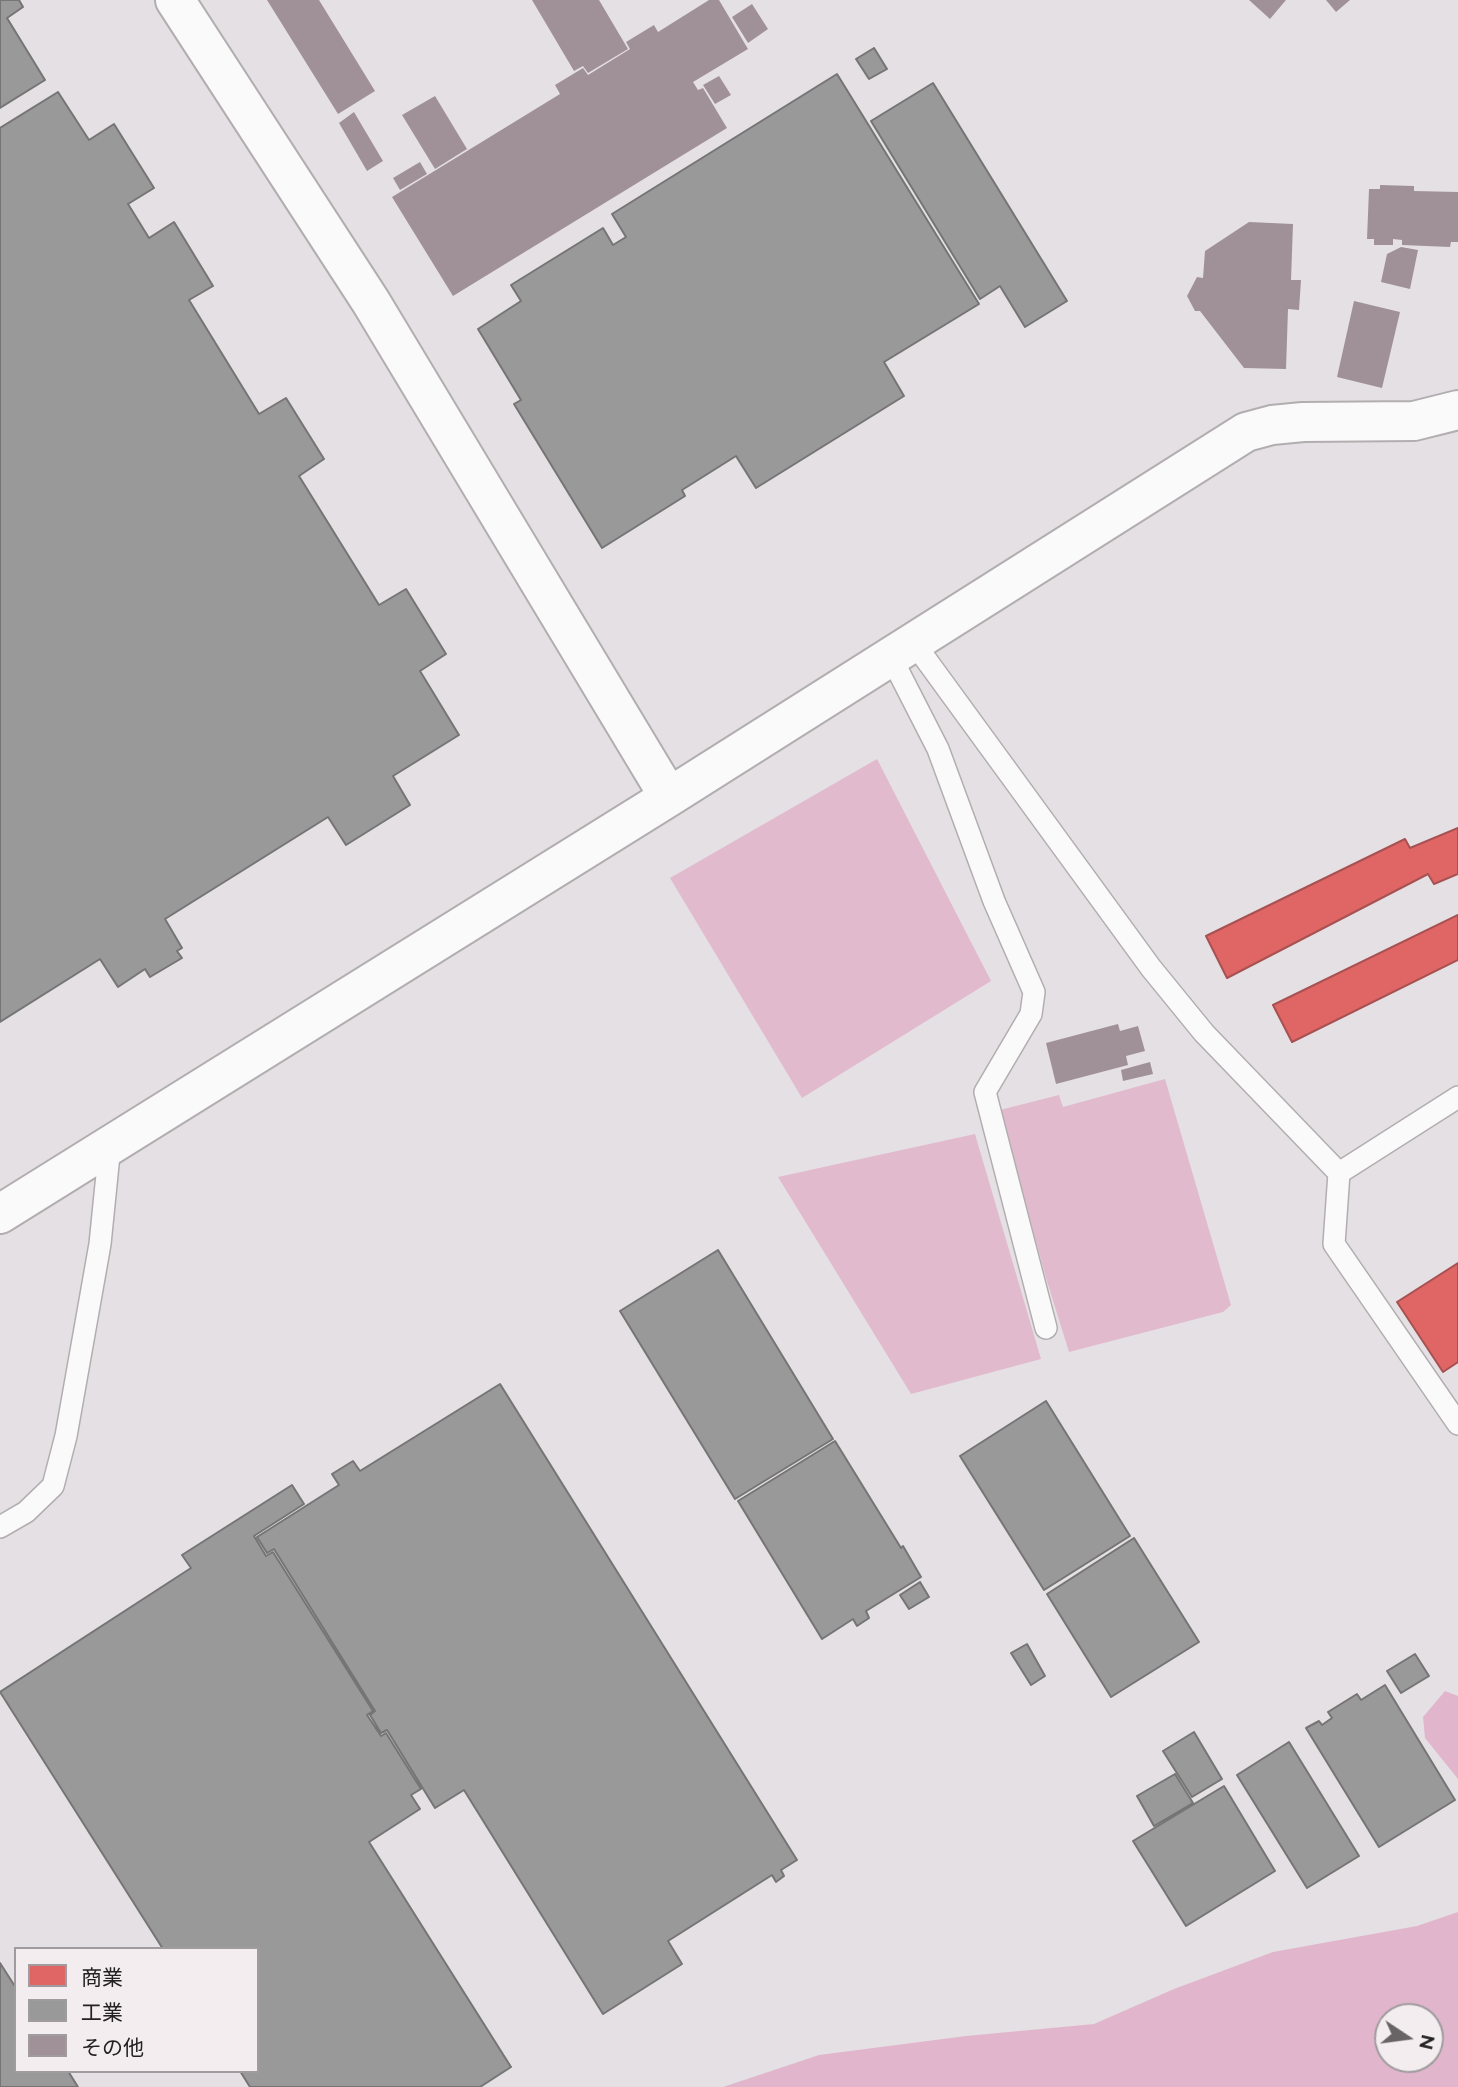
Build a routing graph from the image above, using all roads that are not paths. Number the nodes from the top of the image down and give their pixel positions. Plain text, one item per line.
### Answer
1 (175, 0) edge
2 (1458, 410) edge
3 (902, 650) junction
4 (669, 797) junction
5 (1458, 1097) edge
6 (110, 1145) junction
7 (1339, 1173) junction
8 (0, 1214) edge
9 (1046, 1328) dead end
10 (1458, 1424) edge
11 (0, 1527) edge

1 - 4 street
2 - 3 street
3 - 4 street
3 - 7 lane
3 - 9 lane
4 - 6 street
5 - 7 lane
6 - 8 street
6 - 11 lane
7 - 10 lane

